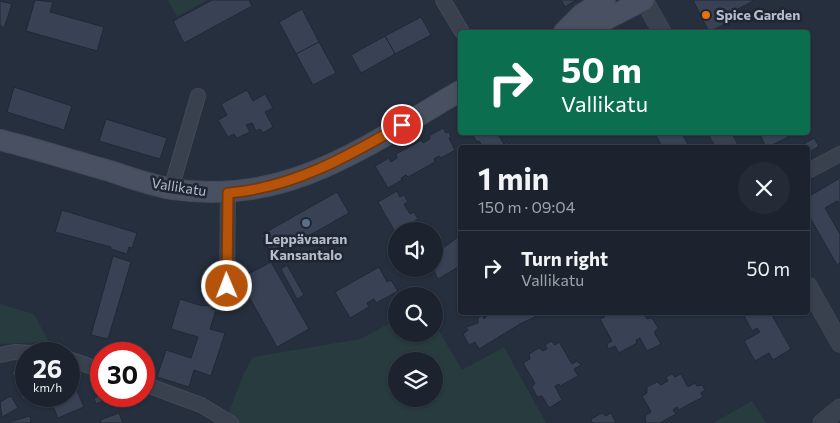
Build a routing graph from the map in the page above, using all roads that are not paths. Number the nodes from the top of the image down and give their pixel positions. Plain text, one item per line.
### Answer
1 (443, 0) edge
2 (605, 0) edge
3 (644, 0) edge
4 (461, 30) edge
5 (566, 30) edge
6 (577, 30) edge
7 (661, 30) edge
8 (458, 92) edge
9 (198, 96) dead end
10 (0, 140) edge
11 (840, 154) edge
12 (810, 170) edge
13 (171, 188) junction
14 (228, 193) junction
15 (227, 286) dead end
16 (810, 290) edge
17 (840, 343) edge
18 (155, 388) edge
19 (840, 408) edge
20 (231, 423) edge
21 (822, 423) edge

1 - 4 street
2 - 5 main road
3 - 6 main road
3 - 7 street
8 - 14 main road, Vallikatu
9 - 13 street
10 - 13 main road, Vallikatu
11 - 12 street
13 - 14 main road, Vallikatu
14 - 15 street
16 - 17 street
18 - 20 street
19 - 21 street

